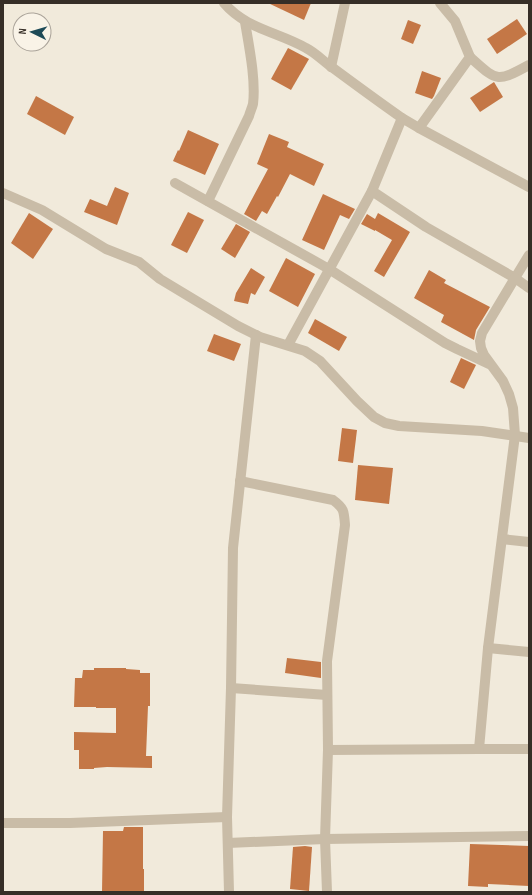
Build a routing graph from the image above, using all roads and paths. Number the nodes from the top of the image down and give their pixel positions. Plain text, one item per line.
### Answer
1 (224, 3) edge
2 (345, 3) edge
3 (440, 3) edge
4 (245, 22) junction
5 (470, 57) junction
6 (529, 64) edge
7 (331, 67) junction
8 (402, 118) junction
9 (419, 128) junction
10 (175, 183) dead end
11 (529, 187) edge
12 (372, 191) junction
13 (3, 193) edge
14 (208, 201) junction
15 (529, 255) edge
16 (329, 269) junction
17 (515, 278) junction
18 (529, 288) edge
19 (256, 335) junction
20 (288, 345) junction
21 (491, 365) junction
22 (515, 435) junction
23 (529, 438) edge
24 (240, 481) junction
25 (502, 539) junction
26 (529, 542) edge
27 (488, 648) junction
28 (529, 652) edge
29 (231, 688) junction
30 (327, 695) junction
31 (479, 748) junction
32 (529, 749) edge
33 (328, 750) junction
34 (227, 817) junction
35 (3, 824) edge
36 (529, 836) edge
37 (325, 839) junction
38 (228, 843) junction
39 (229, 892) edge
40 (327, 892) edge

1 - 4 street
2 - 7 street
3 - 5 street
4 - 7 street
4 - 14 street
5 - 6 street
5 - 9 street
7 - 8 street
8 - 9 street
8 - 12 street
9 - 11 street
10 - 14 street
12 - 16 street
12 - 17 street
13 - 19 street
14 - 16 street
15 - 17 street
16 - 20 street
16 - 21 street
17 - 18 street
17 - 21 street
19 - 20 street
19 - 24 street
20 - 22 street
21 - 22 street
22 - 23 street
22 - 25 street
24 - 29 street
24 - 30 street
25 - 26 street
25 - 27 street
27 - 28 street
27 - 31 street
29 - 30 street
29 - 34 street
30 - 33 street
31 - 32 street
31 - 33 street
33 - 37 street
34 - 35 street
34 - 38 street
36 - 37 street
37 - 38 street
37 - 40 street
38 - 39 street

